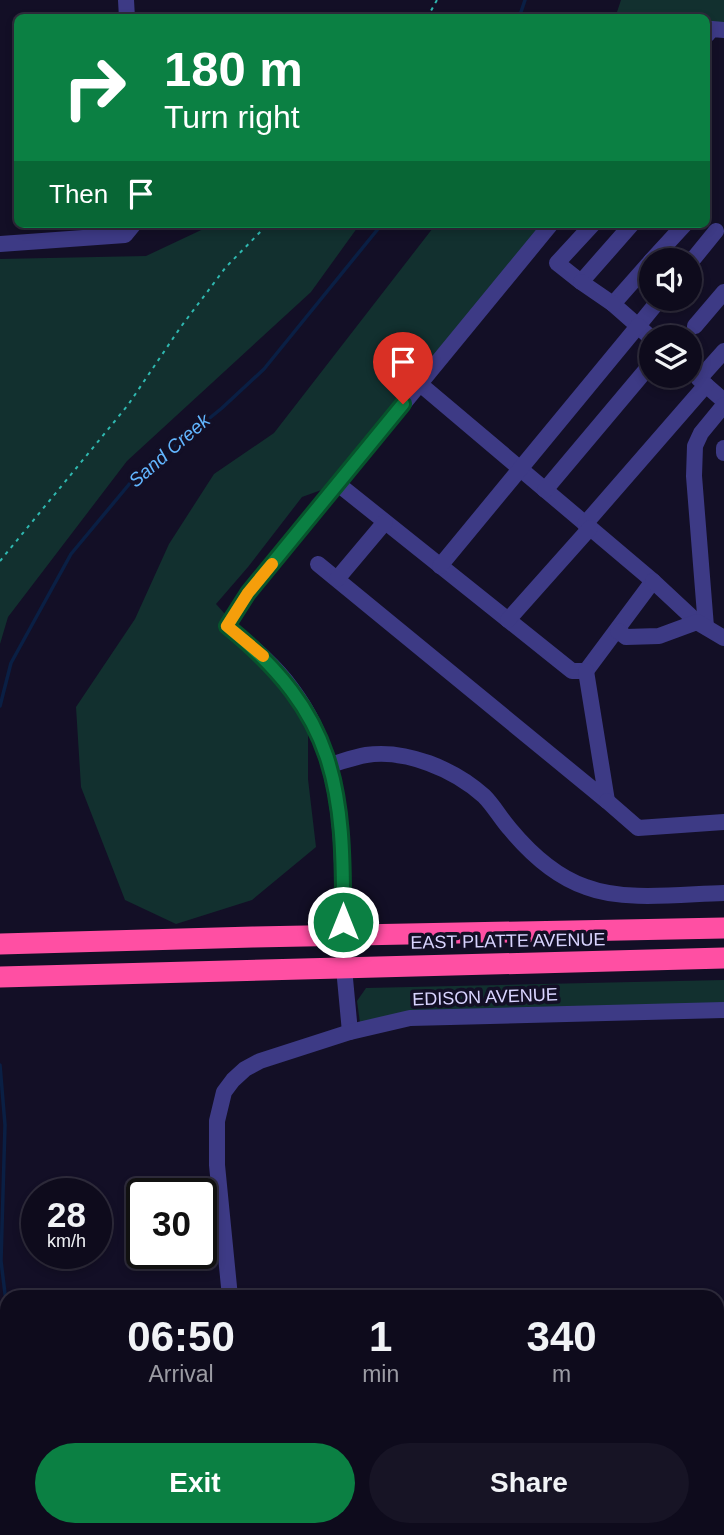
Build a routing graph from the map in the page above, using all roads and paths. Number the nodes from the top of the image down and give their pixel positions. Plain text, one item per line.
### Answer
1 (130, 228) edge
2 (264, 228) edge
3 (548, 228) edge
4 (589, 228) edge
5 (628, 228) edge
6 (681, 228) edge
7 (716, 230) edge
8 (0, 244) edge
9 (534, 245) junction
10 (663, 248) edge
11 (702, 248) edge
12 (557, 263) junction
13 (639, 274) edge
14 (581, 282) junction
15 (724, 292) edge
16 (613, 303) junction
17 (650, 311) edge
18 (696, 325) edge
19 (638, 326) junction
20 (724, 351) edge
21 (702, 375) edge
22 (639, 378) edge
23 (702, 383) edge
24 (420, 384) junction
25 (691, 388) edge
26 (724, 403) edge
27 (724, 448) edge
28 (724, 453) edge
29 (521, 470) junction
30 (338, 484) junction
31 (545, 490) junction
32 (385, 522) junction
33 (587, 526) junction
34 (0, 561) edge
35 (318, 564) dead end
36 (440, 566) junction
37 (337, 579) junction
38 (653, 582) junction
39 (508, 620) junction
40 (702, 625) junction
41 (618, 631) junction
42 (724, 638) edge
43 (586, 671) junction
44 (330, 765) junction
45 (607, 801) junction
46 (724, 822) edge
47 (724, 894) edge
48 (724, 928) edge
49 (438, 934) junction
50 (342, 936) junction
51 (0, 944) edge
52 (724, 958) edge
53 (345, 968) junction
54 (0, 977) edge
55 (724, 1010) edge
56 (350, 1032) junction
57 (229, 1290) edge

1 - 8 street
2 - 34 path
3 - 9 street
4 - 12 street
5 - 14 street
6 - 10 street
7 - 11 street
9 - 12 street
9 - 24 street
12 - 14 street
13 - 16 street
14 - 16 street
15 - 18 street
16 - 19 street
17 - 19 street
19 - 29 street
20 - 21 street
22 - 31 street
23 - 26 street
24 - 29 street
24 - 30 street
25 - 33 street
26 - 40 street
27 - 28 street
29 - 31 street
29 - 36 street
30 - 32 street
30 - 44 street
31 - 33 street
32 - 36 street
32 - 37 street
33 - 38 street
33 - 39 street
35 - 37 street
36 - 39 street
37 - 45 street
38 - 40 street
38 - 41 street
39 - 43 street
40 - 41 street
40 - 42 street
41 - 43 street
43 - 45 street
44 - 47 street
44 - 50 street
45 - 46 street
48 - 49 highway, EAST PLATTE AVENUE
49 - 50 highway, EAST PLATTE AVENUE
49 - 53 highway
50 - 51 highway, EAST PLATTE AVENUE
52 - 53 highway, EAST PLATTE AVENUE
53 - 54 highway, EAST PLATTE AVENUE
53 - 56 street
55 - 56 street, EDISON AVENUE
56 - 57 street, EDISON AVENUE

